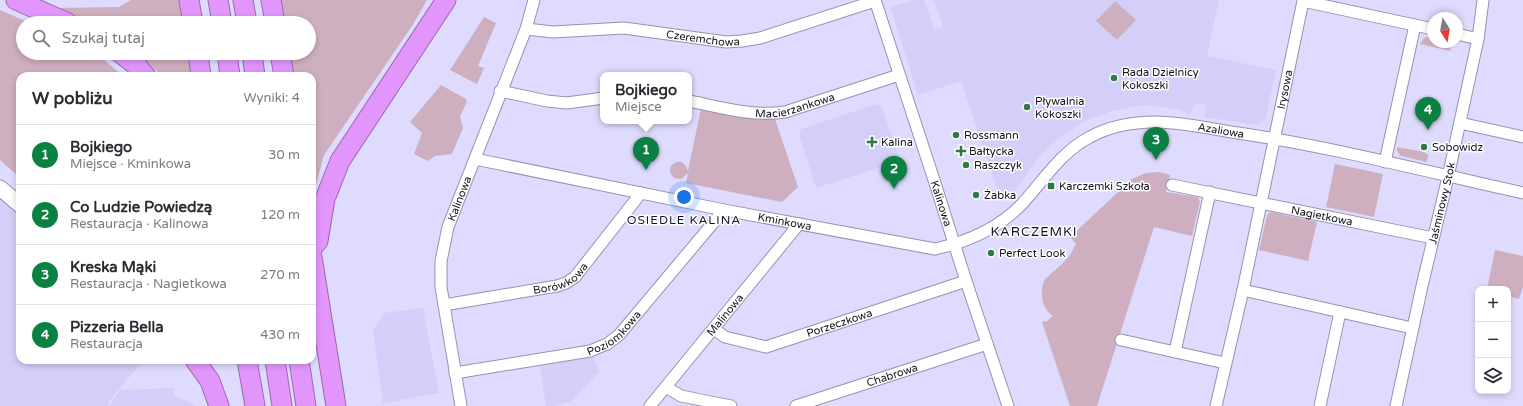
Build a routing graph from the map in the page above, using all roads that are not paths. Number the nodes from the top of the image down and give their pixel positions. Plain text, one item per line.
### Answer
1 (16, 0) edge
2 (189, 0) edge
3 (218, 0) edge
4 (243, 0) edge
5 (271, 0) edge
6 (446, 0) edge
7 (534, 0) edge
8 (875, 0) edge
9 (1483, 0) edge
10 (52, 16) edge
11 (192, 16) edge
12 (221, 16) edge
13 (246, 16) edge
14 (274, 16) edge
15 (1415, 25) junction
16 (1427, 28) edge
17 (526, 29) junction
18 (1463, 35) edge
19 (1478, 39) junction
20 (129, 60) edge
21 (199, 60) edge
22 (228, 60) edge
23 (253, 60) edge
24 (281, 60) edge
25 (142, 72) edge
26 (200, 72) edge
27 (229, 72) edge
28 (254, 72) edge
29 (283, 72) edge
30 (899, 75) junction
31 (500, 91) junction
32 (600, 98) edge
33 (692, 102) edge
34 (1460, 123) junction
35 (1523, 137) edge
36 (1275, 138) junction
37 (475, 159) junction
38 (1384, 162) junction
39 (1448, 177) junction
40 (1172, 184) dead end
41 (0, 188) edge
42 (1210, 192) junction
43 (641, 193) junction
44 (1523, 193) edge
45 (16, 202) edge
46 (1260, 202) junction
47 (724, 210) junction
48 (799, 224) junction
49 (1433, 238) junction
50 (316, 243) edge
51 (955, 245) junction
52 (966, 280) junction
53 (316, 282) edge
54 (1243, 290) junction
55 (444, 305) junction
56 (1340, 312) junction
57 (1412, 328) junction
58 (714, 329) junction
59 (1121, 340) dead end
60 (987, 344) junction
61 (1175, 352) junction
62 (1225, 363) junction
63 (198, 364) edge
64 (248, 364) edge
65 (276, 364) edge
66 (300, 364) edge
67 (455, 373) junction
68 (666, 387) junction
69 (219, 406) edge
70 (254, 406) edge
71 (282, 406) edge
72 (306, 406) edge
73 (336, 406) edge
74 (461, 406) edge
75 (650, 406) edge
76 (731, 406) edge
77 (796, 406) edge
78 (1008, 406) edge
79 (1216, 406) edge
80 (1320, 406) edge
81 (1396, 406) edge

1 - 10 highway
2 - 11 highway
3 - 12 highway
4 - 13 highway
5 - 14 highway
6 - 50 highway
7 - 17 street, Kalinowa
8 - 17 street, Czeremchowa
8 - 30 street, Kalinowa
9 - 19 street, Jaśminowy Stok
15 - 16 street, Irysowa
15 - 36 street, Irysowa
15 - 38 street
17 - 31 street, Kalinowa
18 - 19 street
19 - 34 street, Jaśminowy Stok
20 - 25 highway
21 - 26 highway
22 - 27 highway
23 - 28 highway
24 - 29 highway
30 - 33 street, Macierzankowa
30 - 51 street, Kalinowa
31 - 32 street
31 - 37 street, Kalinowa
34 - 35 street
34 - 39 street, Jaśminowy Stok
36 - 38 street, Azaliowa
36 - 46 street, Irysowa
36 - 51 street, Azaliowa
37 - 43 street, Kminkowa
37 - 55 street, Kalinowa
38 - 39 street, Azaliowa
39 - 44 street, Azaliowa
39 - 49 street, Jaśminowy Stok
40 - 42 street, Nagietkowa
41 - 45 street
42 - 46 street, Nagietkowa
42 - 61 street
43 - 47 street, Kminkowa
43 - 55 street, Borówkowa
46 - 49 street, Nagietkowa
46 - 54 street, Irysowa
47 - 48 street, Kminkowa
47 - 67 street, Poziomkowa
48 - 51 street, Kminkowa
48 - 58 street, Malinowa
49 - 57 street, Jaśminowy Stok
51 - 52 street, Kalinowa
52 - 58 street, Porzeczkowa
52 - 60 street, Kalinowa
53 - 73 highway
54 - 56 street
54 - 62 street, Irysowa
55 - 67 street, Kalinowa
56 - 57 street
56 - 80 street
57 - 81 street, Jaśminowy Stok
58 - 68 street, Malinowa
59 - 61 street
60 - 77 street, Chabrowa
60 - 78 street, Kalinowa
61 - 62 street
62 - 79 street, Irysowa
63 - 69 highway
64 - 70 highway
65 - 71 highway
66 - 72 highway
67 - 74 street, Kalinowa
68 - 75 street, Malinowa
68 - 76 street

